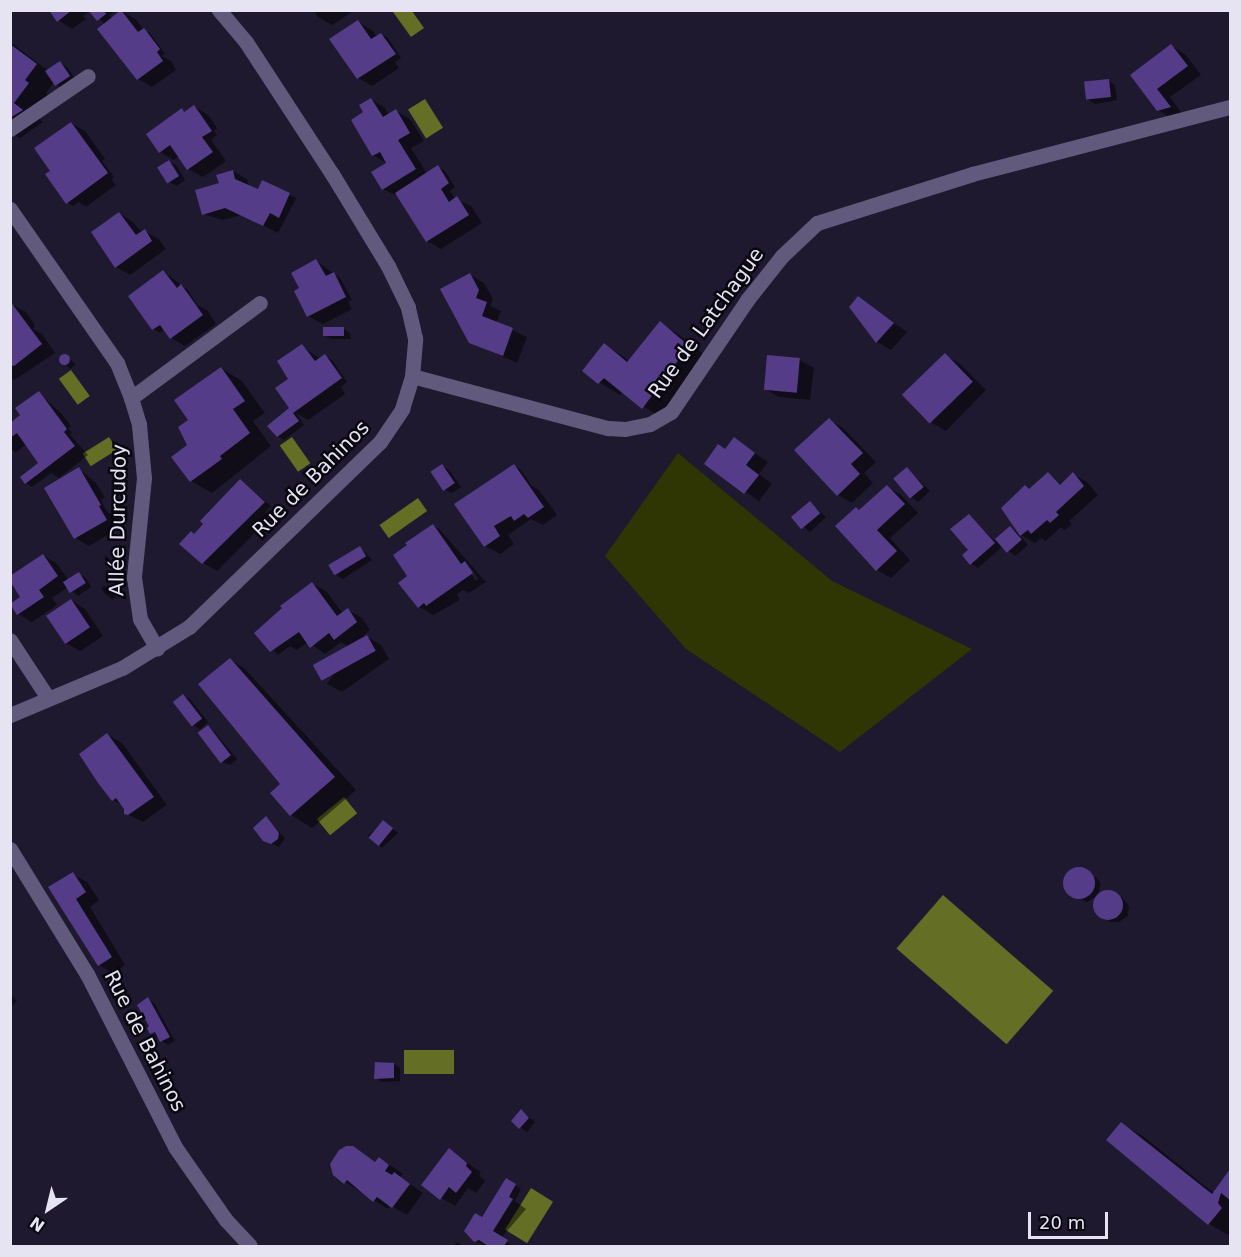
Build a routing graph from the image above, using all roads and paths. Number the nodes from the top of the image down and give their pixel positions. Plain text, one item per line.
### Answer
1 (219, 10) edge
2 (88, 76) dead end
3 (1230, 107) edge
4 (10, 129) edge
5 (10, 209) edge
6 (260, 303) dead end
7 (412, 376) junction
8 (131, 398) junction
9 (10, 640) edge
10 (157, 648) junction
11 (48, 698) junction
12 (10, 715) edge
13 (10, 849) edge
14 (250, 1246) edge

1 - 7 street, Rue de Bahinos
2 - 4 street
3 - 7 street, Rue de Latchague
5 - 8 street, Allée Durcudoy
6 - 8 street
7 - 10 street, Rue de Bahinos
8 - 10 street, Allée Durcudoy
9 - 11 street
10 - 11 street, Rue de Bahinos
11 - 12 street, Rue de Bahinos
13 - 14 street, Rue de Bahinos

